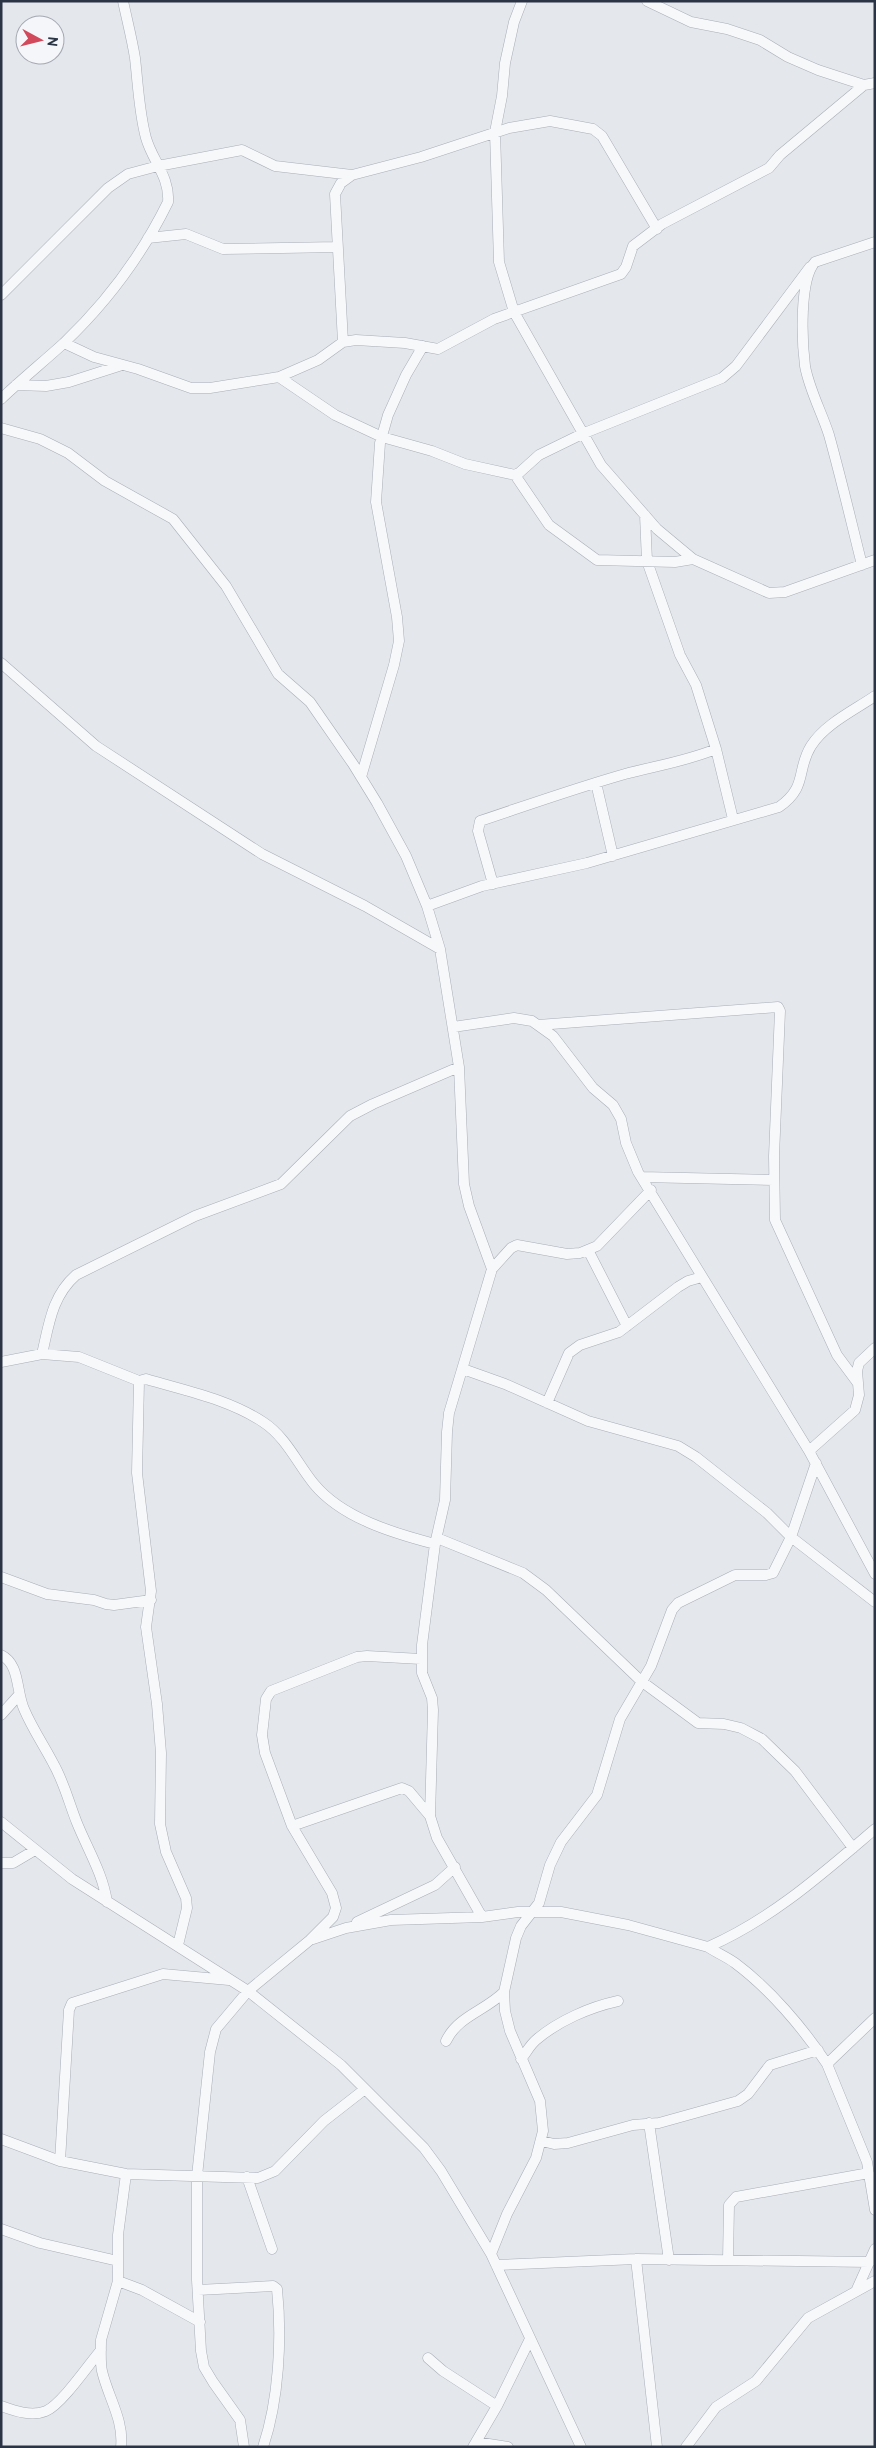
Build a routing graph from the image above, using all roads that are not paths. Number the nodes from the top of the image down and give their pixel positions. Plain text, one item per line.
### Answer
1 (123, 1) edge
2 (522, 1) edge
3 (647, 1) edge
4 (870, 84) edge
5 (495, 132) junction
6 (158, 166) junction
7 (352, 175) junction
8 (656, 229) junction
9 (148, 238) junction
10 (875, 242) edge
11 (338, 247) junction
12 (810, 267) junction
13 (1, 295) edge
14 (514, 312) junction
15 (343, 342) junction
16 (64, 343) junction
17 (423, 346) junction
18 (122, 364) junction
19 (279, 377) junction
20 (16, 385) junction
21 (1, 399) edge
22 (1, 428) edge
23 (582, 434) junction
24 (382, 437) junction
25 (515, 475) junction
26 (645, 514) junction
27 (693, 559) junction
28 (875, 560) edge
29 (647, 561) junction
30 (862, 564) junction
31 (1, 663) edge
32 (875, 696) edge
33 (716, 749) junction
34 (361, 777) junction
35 (596, 783) junction
36 (733, 819) junction
37 (613, 856) junction
38 (492, 884) junction
39 (427, 906) junction
40 (440, 949) junction
41 (538, 1025) junction
42 (453, 1027) junction
43 (459, 1067) junction
44 (641, 1177) junction
45 (774, 1180) junction
46 (650, 1190) junction
47 (588, 1250) junction
48 (492, 1269) junction
49 (702, 1277) junction
50 (627, 1326) junction
51 (875, 1348) edge
52 (42, 1354) junction
53 (1, 1362) edge
54 (463, 1370) junction
55 (139, 1381) junction
56 (858, 1382) junction
57 (547, 1403) junction
58 (809, 1451) junction
59 (816, 1463) junction
60 (791, 1537) junction
61 (436, 1541) junction
62 (875, 1574) edge
63 (1, 1577) edge
64 (151, 1600) junction
65 (875, 1602) edge
66 (1, 1655) edge
67 (421, 1659) junction
68 (641, 1681) junction
69 (18, 1696) junction
70 (1, 1715) edge
71 (430, 1816) junction
72 (1, 1822) edge
73 (292, 1826) junction
74 (875, 1829) edge
75 (853, 1848) junction
76 (35, 1850) junction
77 (1, 1863) edge
78 (456, 1867) junction
79 (107, 1902) junction
80 (532, 1912) junction
81 (482, 1917) junction
82 (346, 1928) junction
83 (310, 1940) junction
84 (178, 1945) junction
85 (708, 1947) junction
86 (230, 1980) junction
87 (248, 1990) junction
88 (504, 1992) junction
89 (618, 2001) dead end
90 (875, 2018) edge
91 (446, 2041) dead end
92 (818, 2050) junction
93 (521, 2058) junction
94 (826, 2064) junction
95 (365, 2089) junction
96 (649, 2123) junction
97 (4, 2141) edge
98 (542, 2141) junction
99 (60, 2161) junction
100 (868, 2173) junction
101 (126, 2174) junction
102 (197, 2176) junction
103 (247, 2177) junction
104 (875, 2210) edge
105 (1, 2229) edge
106 (875, 2248) edge
107 (272, 2249) dead end
108 (491, 2254) junction
109 (636, 2259) junction
110 (669, 2260) junction
111 (728, 2260) junction
112 (118, 2261) junction
113 (870, 2262) junction
114 (496, 2265) junction
115 (875, 2281) edge
116 (118, 2282) junction
117 (857, 2289) junction
118 (198, 2290) junction
119 (200, 2322) junction
120 (530, 2339) junction
121 (101, 2350) junction
122 (428, 2358) dead end
123 (1, 2406) edge
124 (497, 2406) junction
125 (474, 2444) edge
126 (122, 2447) edge
127 (244, 2447) edge
128 (264, 2447) edge
129 (508, 2447) edge
130 (581, 2447) edge
131 (657, 2447) edge
132 (686, 2447) edge

1 - 6 street
2 - 5 street
3 - 4 street
4 - 8 street
5 - 7 street
5 - 8 street
5 - 14 street
6 - 7 street
6 - 9 street
6 - 13 street
7 - 11 street
8 - 14 street
9 - 11 street
9 - 16 street
10 - 12 street
11 - 15 street
12 - 23 street
12 - 30 street
14 - 17 street
14 - 23 street
15 - 17 street
15 - 19 street
16 - 18 street
16 - 20 street
17 - 24 street
18 - 19 street
18 - 20 street
19 - 24 street
20 - 21 street
22 - 34 street
23 - 25 street
23 - 26 street
24 - 25 street
24 - 34 street
25 - 29 street
26 - 27 street
26 - 29 street
27 - 29 street
27 - 30 street
28 - 30 street
29 - 33 street
31 - 40 street
32 - 36 street
33 - 35 street
33 - 36 street
34 - 39 street
35 - 37 street
35 - 38 street
36 - 37 street
37 - 38 street
38 - 39 street
39 - 40 street
40 - 42 street
41 - 42 street
41 - 44 street
41 - 45 street
42 - 43 street
43 - 48 street
43 - 52 street
44 - 45 street
44 - 46 street
45 - 56 street
46 - 47 street
46 - 49 street
47 - 48 street
47 - 50 street
48 - 54 street
49 - 50 street
49 - 58 street
50 - 57 street
51 - 56 street
52 - 53 street
52 - 55 street
54 - 57 street
54 - 61 street
55 - 61 street
55 - 64 street
56 - 58 street
57 - 60 street
58 - 59 street
59 - 60 street
59 - 62 street
60 - 65 street
60 - 68 street
61 - 67 street
61 - 68 street
63 - 64 street
64 - 84 street
66 - 69 street
67 - 71 street
67 - 73 street
68 - 75 street
68 - 80 street
69 - 70 street
69 - 79 street
71 - 73 street
71 - 78 street
72 - 76 street
73 - 83 street
74 - 75 street
75 - 85 street
76 - 77 street
76 - 79 street
78 - 81 street
78 - 82 street
79 - 84 street
80 - 81 street
80 - 85 street
80 - 88 street
81 - 82 street
82 - 83 street
83 - 87 street
84 - 86 street
85 - 92 street
86 - 87 street
86 - 99 street
87 - 95 street
87 - 102 street
88 - 91 street
88 - 93 street
89 - 93 street
90 - 94 street
92 - 94 street
92 - 96 street
93 - 98 street
94 - 100 street
95 - 103 street
95 - 108 street
96 - 98 street
96 - 110 street
97 - 99 street
98 - 108 street
99 - 101 street
100 - 104 street
100 - 111 street
101 - 102 street
101 - 112 street
102 - 103 street
102 - 118 street
103 - 107 street
105 - 112 street
106 - 113 street
108 - 114 street
109 - 110 street
109 - 114 street
109 - 131 street
110 - 111 street
111 - 113 street
112 - 116 street
113 - 117 street
114 - 120 street
115 - 117 street
116 - 119 street
116 - 121 street
117 - 132 street
118 - 119 street
118 - 128 street
119 - 127 street
120 - 124 street
120 - 130 street
121 - 123 street
121 - 126 street
122 - 124 street
124 - 125 street
125 - 129 street

